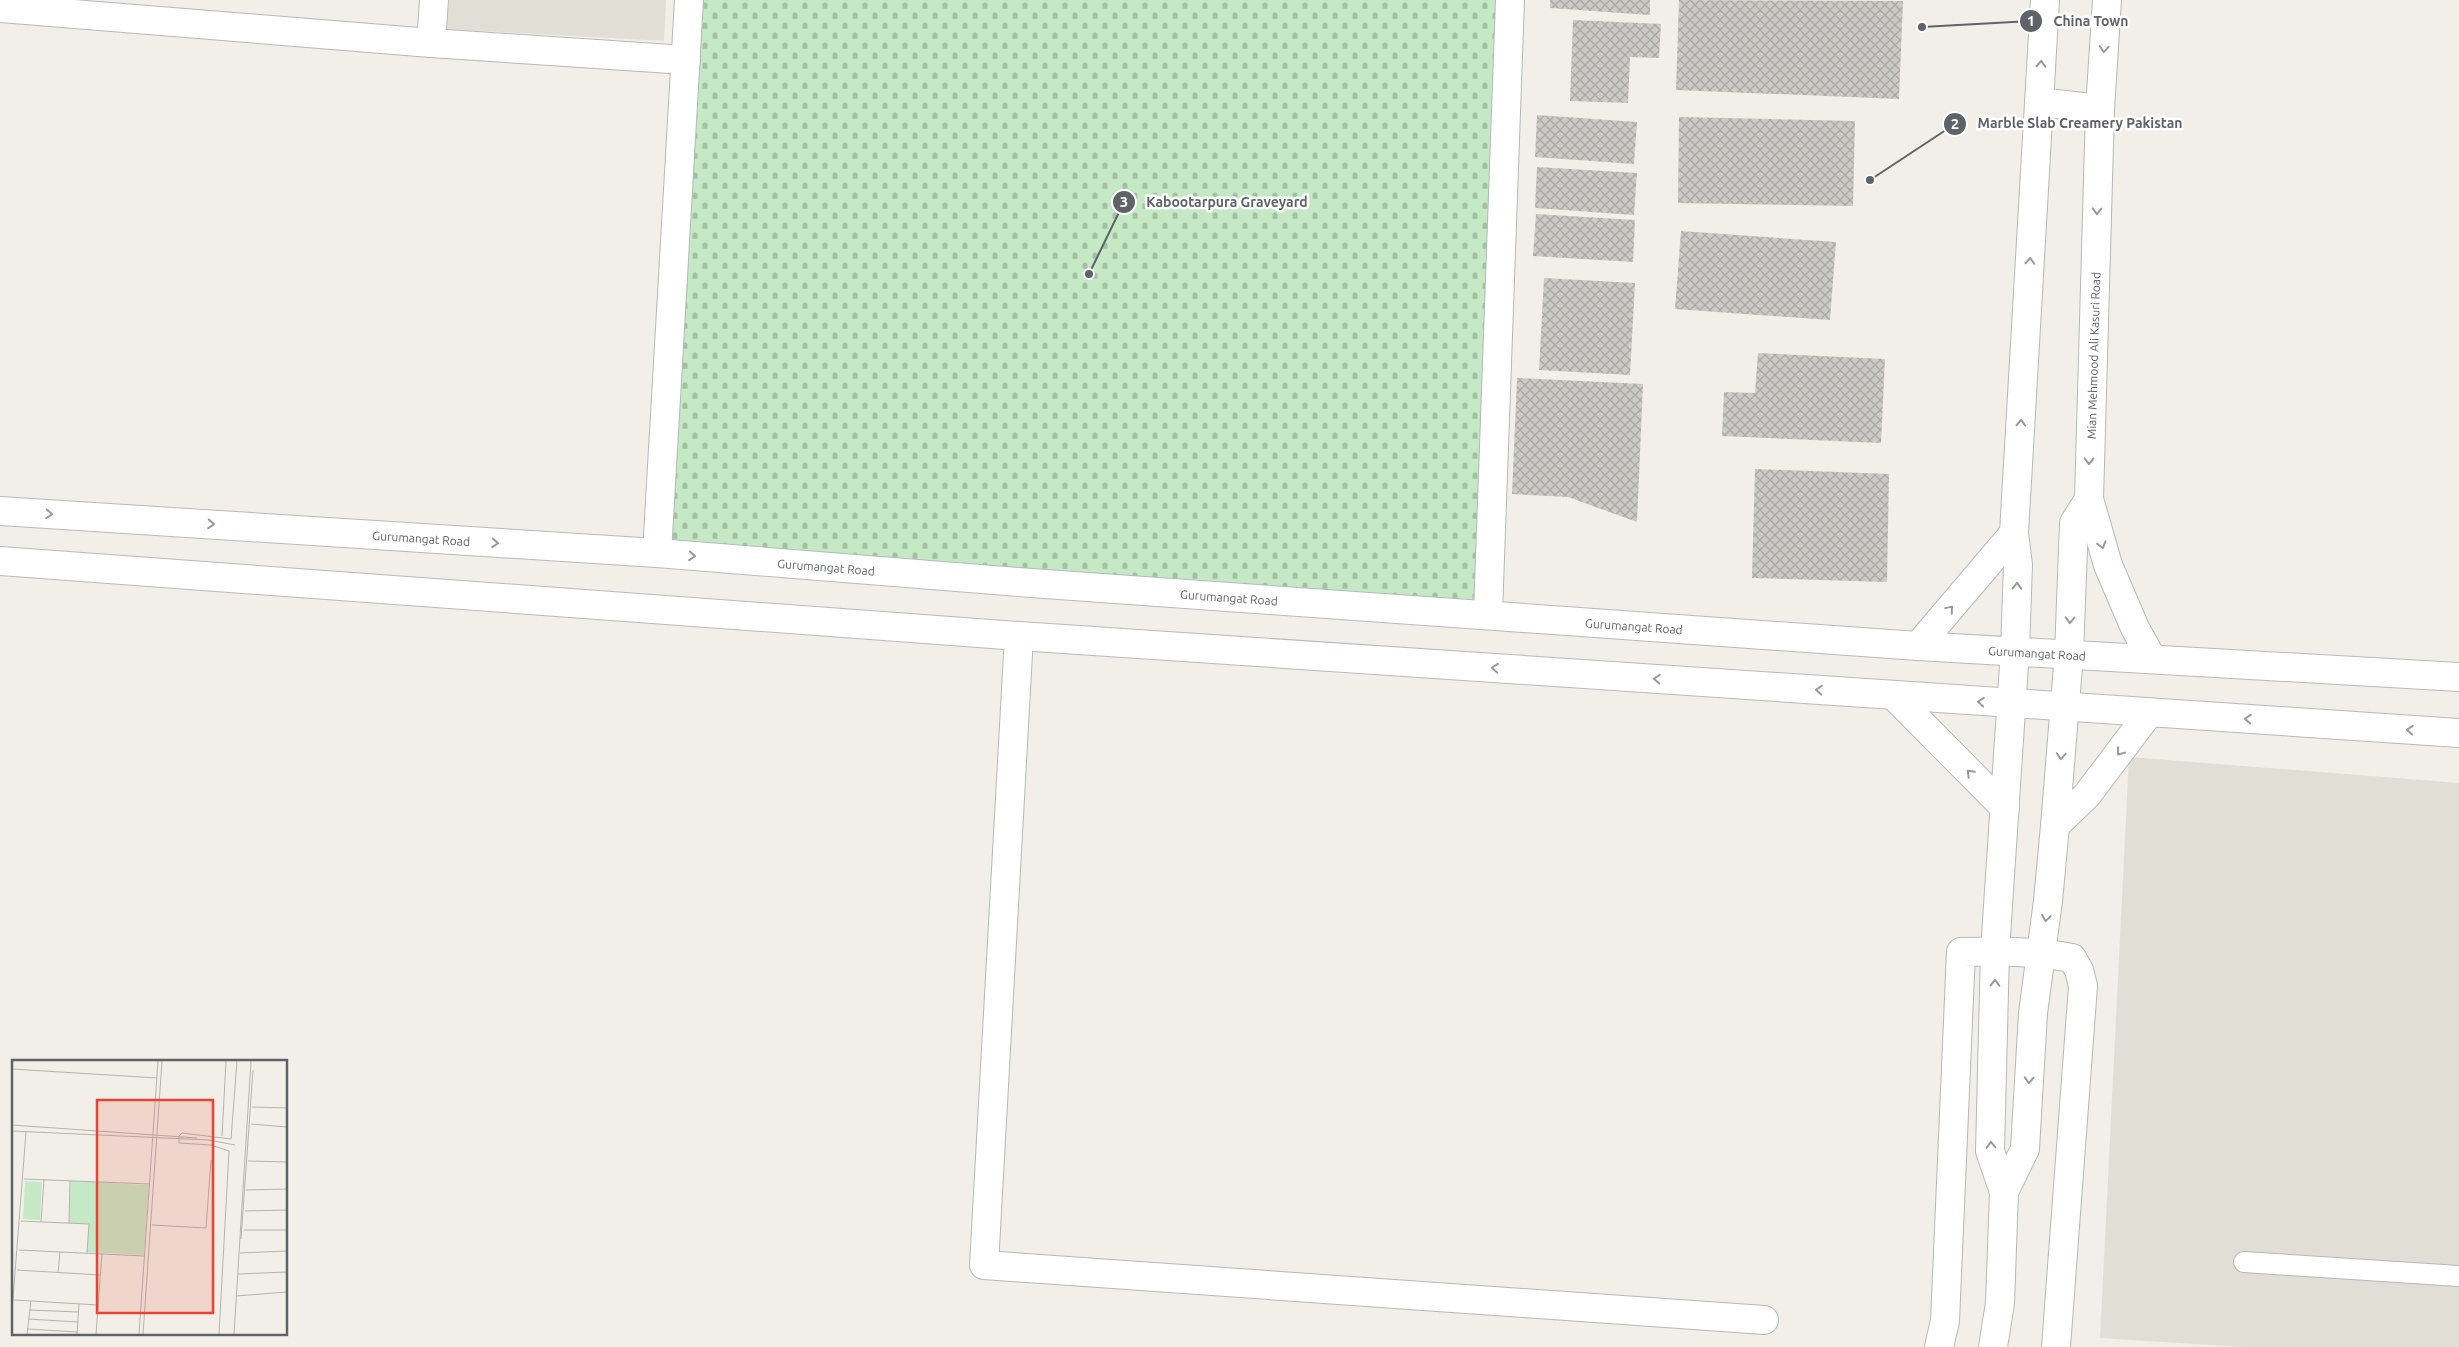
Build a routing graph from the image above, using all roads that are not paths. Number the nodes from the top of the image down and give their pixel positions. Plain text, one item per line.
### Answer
1 (434, 0) edge
2 (689, 0) edge
3 (1510, 0) edge
4 (2045, 0) edge
5 (2107, 0) edge
6 (93, 7) edge
7 (0, 8) edge
8 (431, 43) junction
9 (686, 60) junction
10 (2039, 102) junction
11 (2100, 108) junction
12 (2088, 498) junction
13 (0, 511) edge
14 (2014, 533) junction
15 (657, 553) junction
16 (0, 561) edge
17 (1488, 614) junction
18 (1019, 636) junction
19 (1918, 646) junction
20 (2015, 650) junction
21 (2069, 654) junction
22 (2152, 659) junction
23 (2459, 677) edge
24 (1893, 695) junction
25 (2012, 704) junction
26 (2064, 708) junction
27 (2149, 713) junction
28 (2459, 733) edge
29 (2004, 808) junction
30 (2055, 826) junction
31 (1995, 952) junction
32 (2041, 953) junction
33 (2004, 1192) junction
34 (2244, 1262) dead end
35 (2459, 1276) edge
36 (1764, 1320) dead end
37 (1939, 1347) edge
38 (1993, 1347) edge
39 (2056, 1347) edge

1 - 8 street
2 - 9 street
3 - 17 street
10 -> 4 street
5 -> 11 street, Mian Mehmood Ali Kasuri Road
6 - 7 street
6 - 8 street
8 - 9 street
9 - 15 street
10 - 11 street
14 -> 10 street
11 -> 12 street, Mian Mehmood Ali Kasuri Road
12 -> 21 street, Mian Mehmood Ali Kasuri Road
12 -> 22 street
13 -> 15 street, Gurumangat Road
19 -> 14 street
20 -> 14 street
15 -> 17 street, Gurumangat Road
16 - 18 street
17 - 19 street, Gurumangat Road
24 -> 18 street
18 - 36 street
19 - 20 street, Gurumangat Road
20 - 21 street, Gurumangat Road
20 - 25 street
21 - 22 street, Gurumangat Road
21 - 26 street, Mian Mehmood Ali Kasuri Road
22 - 23 street, Gurumangat Road
25 -> 24 street
29 -> 24 street
25 - 26 street
25 - 29 street
26 - 27 street
26 -> 30 street, Mian Mehmood Ali Kasuri Road
28 -> 27 street
27 -> 30 street
29 - 31 street
30 -> 32 street, Mian Mehmood Ali Kasuri Road
31 - 32 street
33 -> 31 street
31 - 37 street
32 -> 33 street, Mian Mehmood Ali Kasuri Road
32 - 39 street
33 - 38 street
34 - 35 lane

